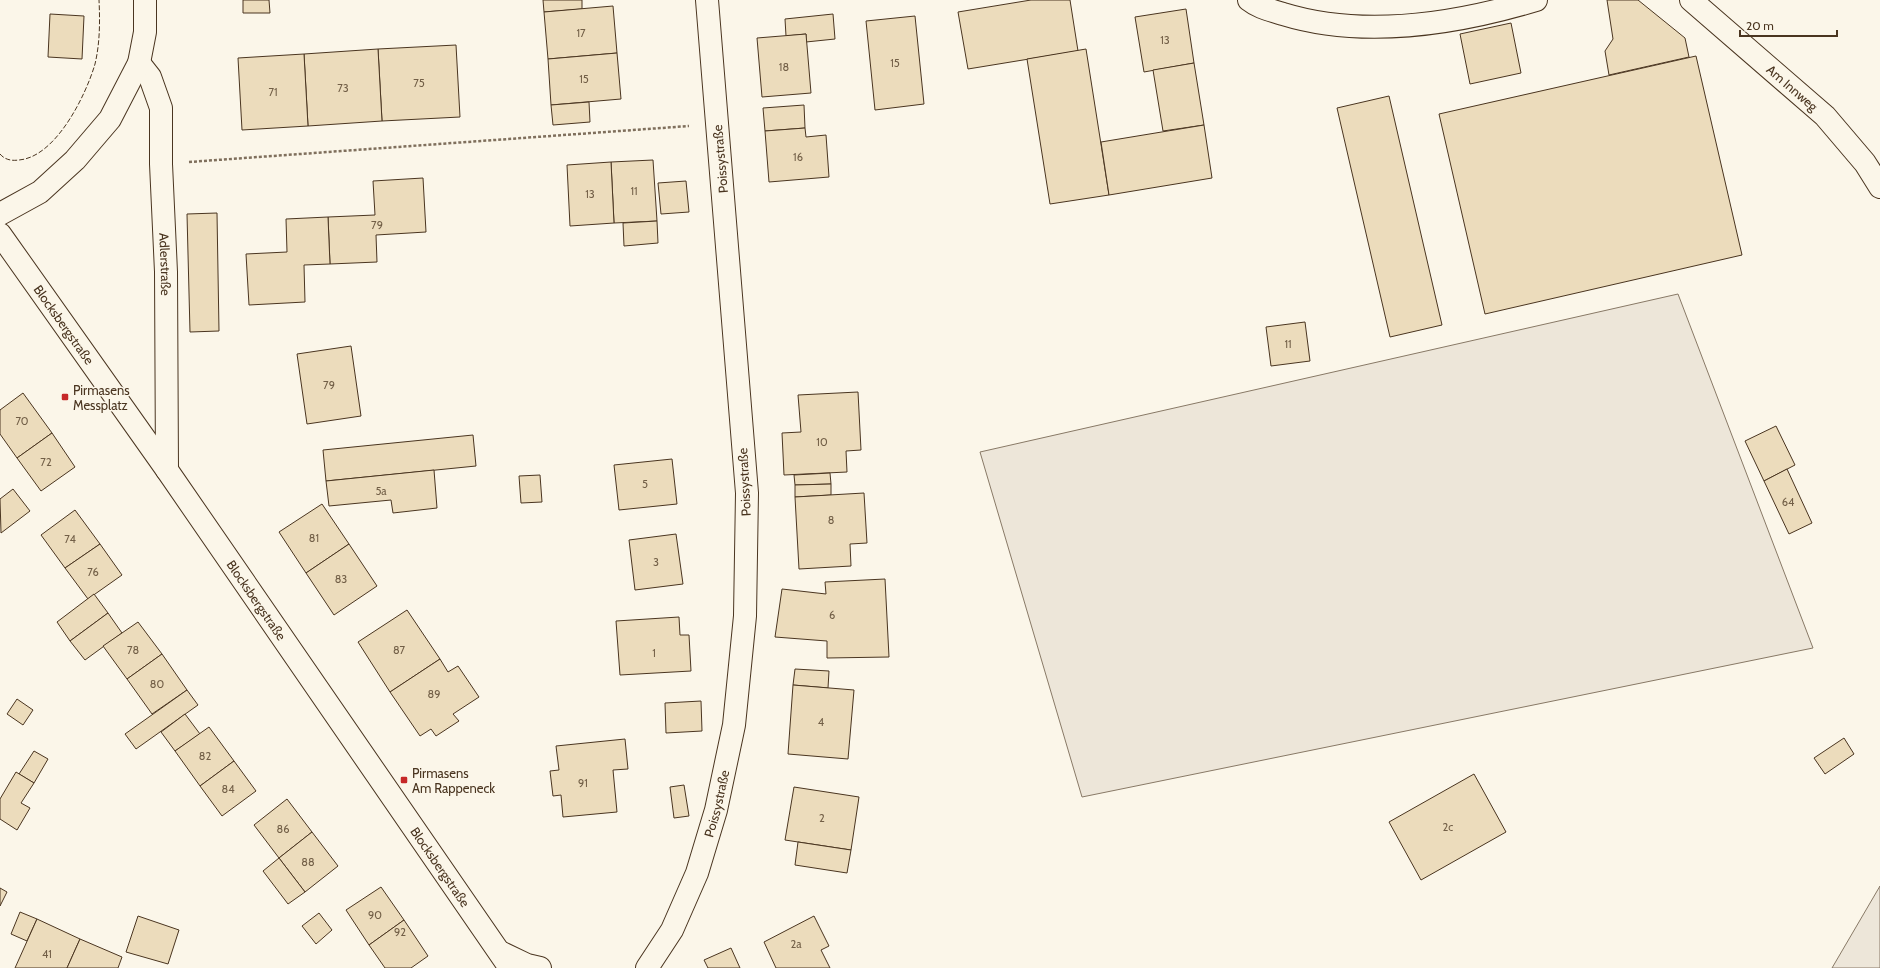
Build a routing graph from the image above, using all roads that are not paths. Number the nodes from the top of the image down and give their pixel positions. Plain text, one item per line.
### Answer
1 (145, 0) edge
2 (707, 0) edge
3 (1249, 0) edge
4 (1536, 0) edge
5 (1691, 0) edge
6 (139, 63) junction
7 (1880, 187) edge
8 (0, 214) edge
9 (0, 234) edge
10 (168, 470) junction
11 (653, 960) edge
12 (506, 961) edge
13 (540, 968) edge
14 (634, 968) edge

1 - 6 street
2 - 11 street, Poissystraße
3 - 4 street
5 - 7 street, Am Innweg
6 - 8 street
6 - 10 street, Adlerstraße
9 - 10 street, Blocksbergstraße
10 - 12 street, Blocksbergstraße
11 - 14 street, Poissystraße
12 - 13 street

